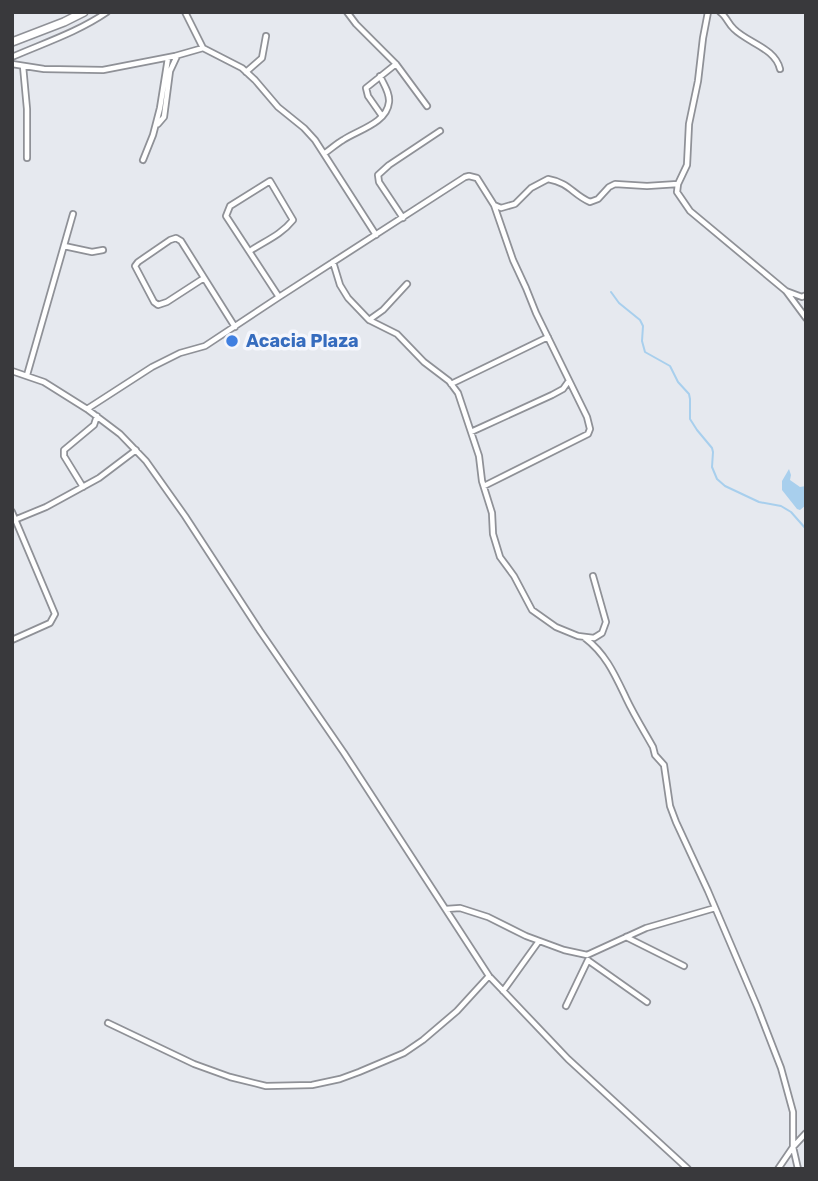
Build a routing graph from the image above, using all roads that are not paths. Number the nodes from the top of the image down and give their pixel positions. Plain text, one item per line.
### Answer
1 (84, 12) edge
2 (107, 12) edge
3 (185, 12) edge
4 (347, 12) edge
5 (708, 12) edge
6 (720, 12) edge
7 (266, 36) dead end
8 (12, 42) edge
9 (203, 48) junction
10 (178, 56) junction
11 (12, 57) edge
12 (168, 58) junction
13 (12, 64) edge
14 (396, 64) junction
15 (23, 66) junction
16 (780, 69) dead end
17 (246, 72) junction
18 (380, 76) junction
19 (427, 106) dead end
20 (382, 117) junction
21 (155, 127) junction
22 (440, 131) dead end
23 (325, 153) junction
24 (27, 158) dead end
25 (143, 160) dead end
26 (678, 184) junction
27 (494, 205) junction
28 (73, 214) dead end
29 (403, 218) junction
30 (376, 235) junction
31 (64, 246) junction
32 (103, 250) dead end
33 (250, 251) junction
34 (333, 262) junction
35 (204, 278) junction
36 (407, 284) dead end
37 (786, 291) junction
38 (806, 295) edge
39 (279, 297) junction
40 (806, 318) edge
41 (369, 320) junction
42 (235, 327) junction
43 (548, 337) junction
44 (12, 371) edge
45 (27, 375) junction
46 (569, 381) junction
47 (451, 384) junction
48 (87, 409) junction
49 (97, 416) junction
50 (471, 432) junction
51 (136, 450) junction
52 (484, 486) junction
53 (83, 487) junction
54 (12, 512) edge
55 (14, 521) edge
56 (593, 576) dead end
57 (585, 638) junction
58 (12, 639) edge
59 (715, 908) junction
60 (446, 909) junction
61 (625, 936) junction
62 (540, 941) junction
63 (588, 958) junction
64 (684, 966) dead end
65 (489, 976) junction
66 (503, 991) junction
67 (647, 1002) dead end
68 (566, 1006) dead end
69 (108, 1023) dead end
70 (806, 1133) edge
71 (793, 1147) junction
72 (688, 1169) edge
73 (778, 1169) edge
74 (798, 1169) edge

1 - 8 main road
2 - 11 street
3 - 9 street
4 - 14 street
5 - 26 street
6 - 16 street
7 - 17 street
9 - 10 street
9 - 17 street
10 - 12 street
10 - 21 street
12 - 15 street
12 - 21 street
13 - 15 street
14 - 18 street
14 - 19 street
15 - 24 street
17 - 23 street
18 - 20 street
18 - 20 street
20 - 23 street
21 - 25 street
22 - 29 street
23 - 30 street
26 - 27 street
26 - 37 street
27 - 29 street
27 - 43 street
28 - 31 street
29 - 30 street
30 - 34 street
31 - 32 street
31 - 45 street
33 - 33 street
33 - 39 street
34 - 39 street
34 - 41 street
35 - 35 street
35 - 42 street
36 - 41 street
37 - 38 street
37 - 40 street
39 - 42 street
41 - 47 street
42 - 48 street
43 - 46 street
43 - 47 street
44 - 45 street
45 - 48 street
46 - 50 street
46 - 52 street
47 - 50 street
48 - 49 street
49 - 51 street
49 - 53 street
50 - 52 street
51 - 53 street
51 - 60 street
52 - 57 street
53 - 55 street
54 - 55 street
55 - 58 street
56 - 57 street
57 - 59 street
59 - 61 street
59 - 71 street
60 - 62 street
60 - 65 street
61 - 63 street
61 - 64 street
62 - 63 street
62 - 66 street
63 - 67 street
63 - 68 street
65 - 66 street
65 - 69 street
66 - 72 street
70 - 71 street
71 - 73 street
71 - 74 street

